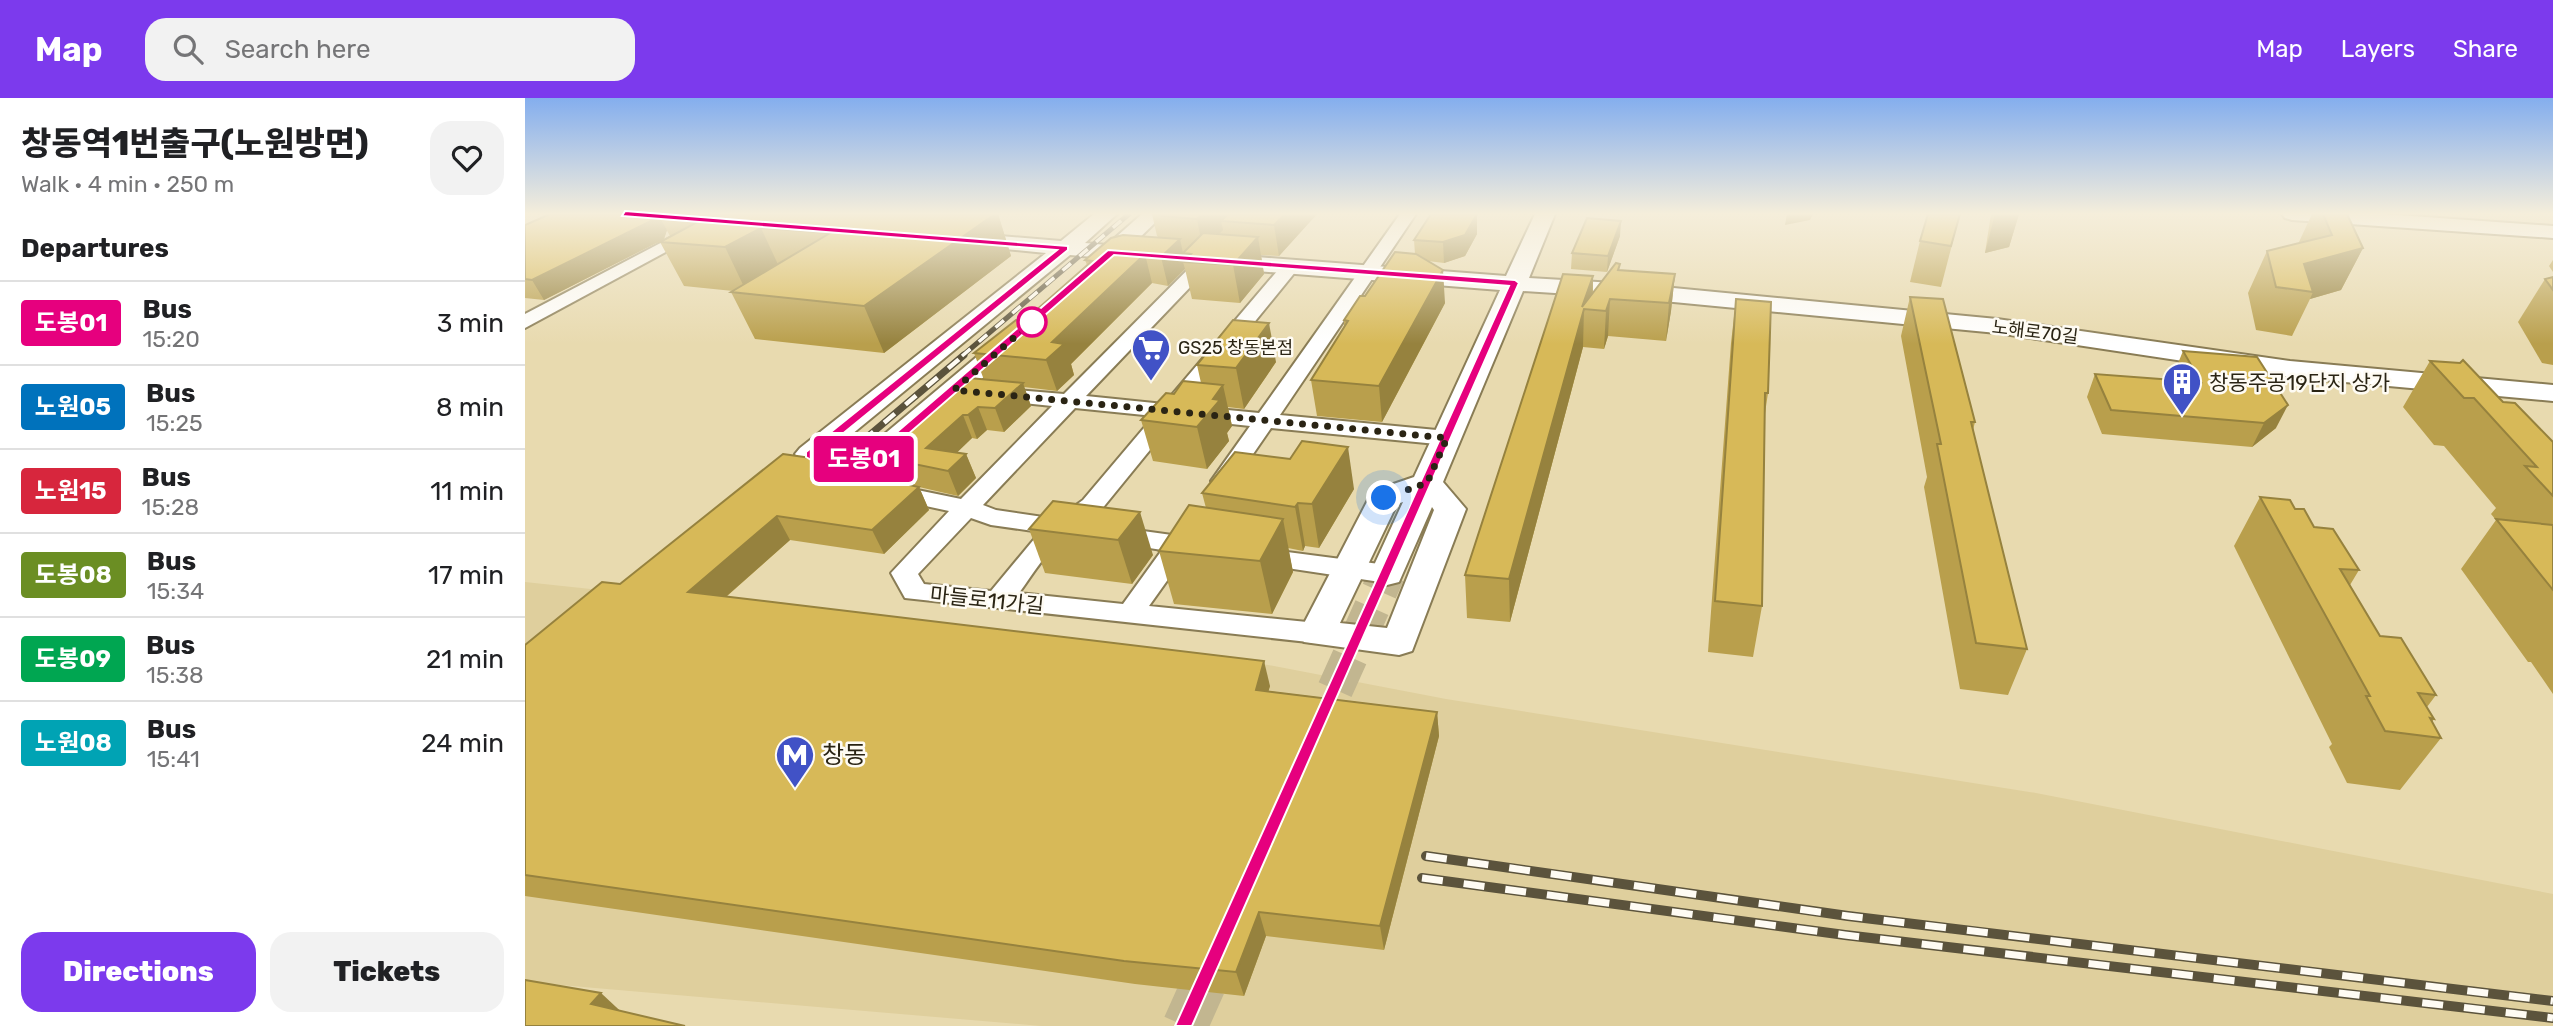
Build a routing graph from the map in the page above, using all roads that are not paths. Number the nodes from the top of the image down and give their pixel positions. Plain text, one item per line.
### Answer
1 (653, 257) edge
2 (1053, 257) edge
3 (1106, 257) edge
4 (1170, 257) edge
5 (1208, 257) edge
6 (1378, 257) edge
7 (1526, 257) edge
8 (1205, 260) junction
9 (1290, 267) junction
10 (1367, 274) junction
11 (1080, 279) edge
12 (1515, 283) junction
13 (525, 322) edge
14 (1027, 326) edge
15 (954, 390) junction
16 (2553, 393) edge
17 (1069, 401) junction
18 (1173, 412) junction
19 (1265, 421) junction
20 (1447, 438) junction
21 (835, 471) junction
22 (1427, 483) junction
23 (1210, 499) edge
24 (968, 508) junction
25 (1194, 522) edge
26 (1063, 527) junction
27 (1179, 544) junction
28 (1348, 569) junction
29 (1387, 574) joint
30 (997, 601) junction
31 (1129, 615) junction
32 (1317, 632) junction

1 - 13 street
2 - 21 main road
3 - 11 main road
4 - 8 main road, 노해로70길
5 - 8 street, 마들로11가길
6 - 10 street
7 - 12 main road
8 - 9 main road, 노해로70길
8 - 17 street, 마들로11가길
9 - 10 main road, 노해로70길
9 - 18 street
10 - 12 main road, 노해로70길
10 - 19 street
12 - 16 main road, 노해로70길
12 - 20 main road
14 - 15 main road
15 - 17 street
15 - 21 main road
17 - 18 street
17 - 24 street, 마들로11가길
18 - 19 street
18 - 26 street
19 - 20 street
19 - 23 street
20 - 22 main road
21 - 24 street
22 - 28 main road
22 - 29 main road
22 - 32 main road
24 - 26 street
24 - 30 street, 마들로11가길
25 - 27 street
26 - 27 street
26 - 30 street
27 - 28 street
27 - 31 street
28 - 29 street
28 - 32 main road
30 - 31 street, 마들로11가길
31 - 32 street, 마들로11가길

